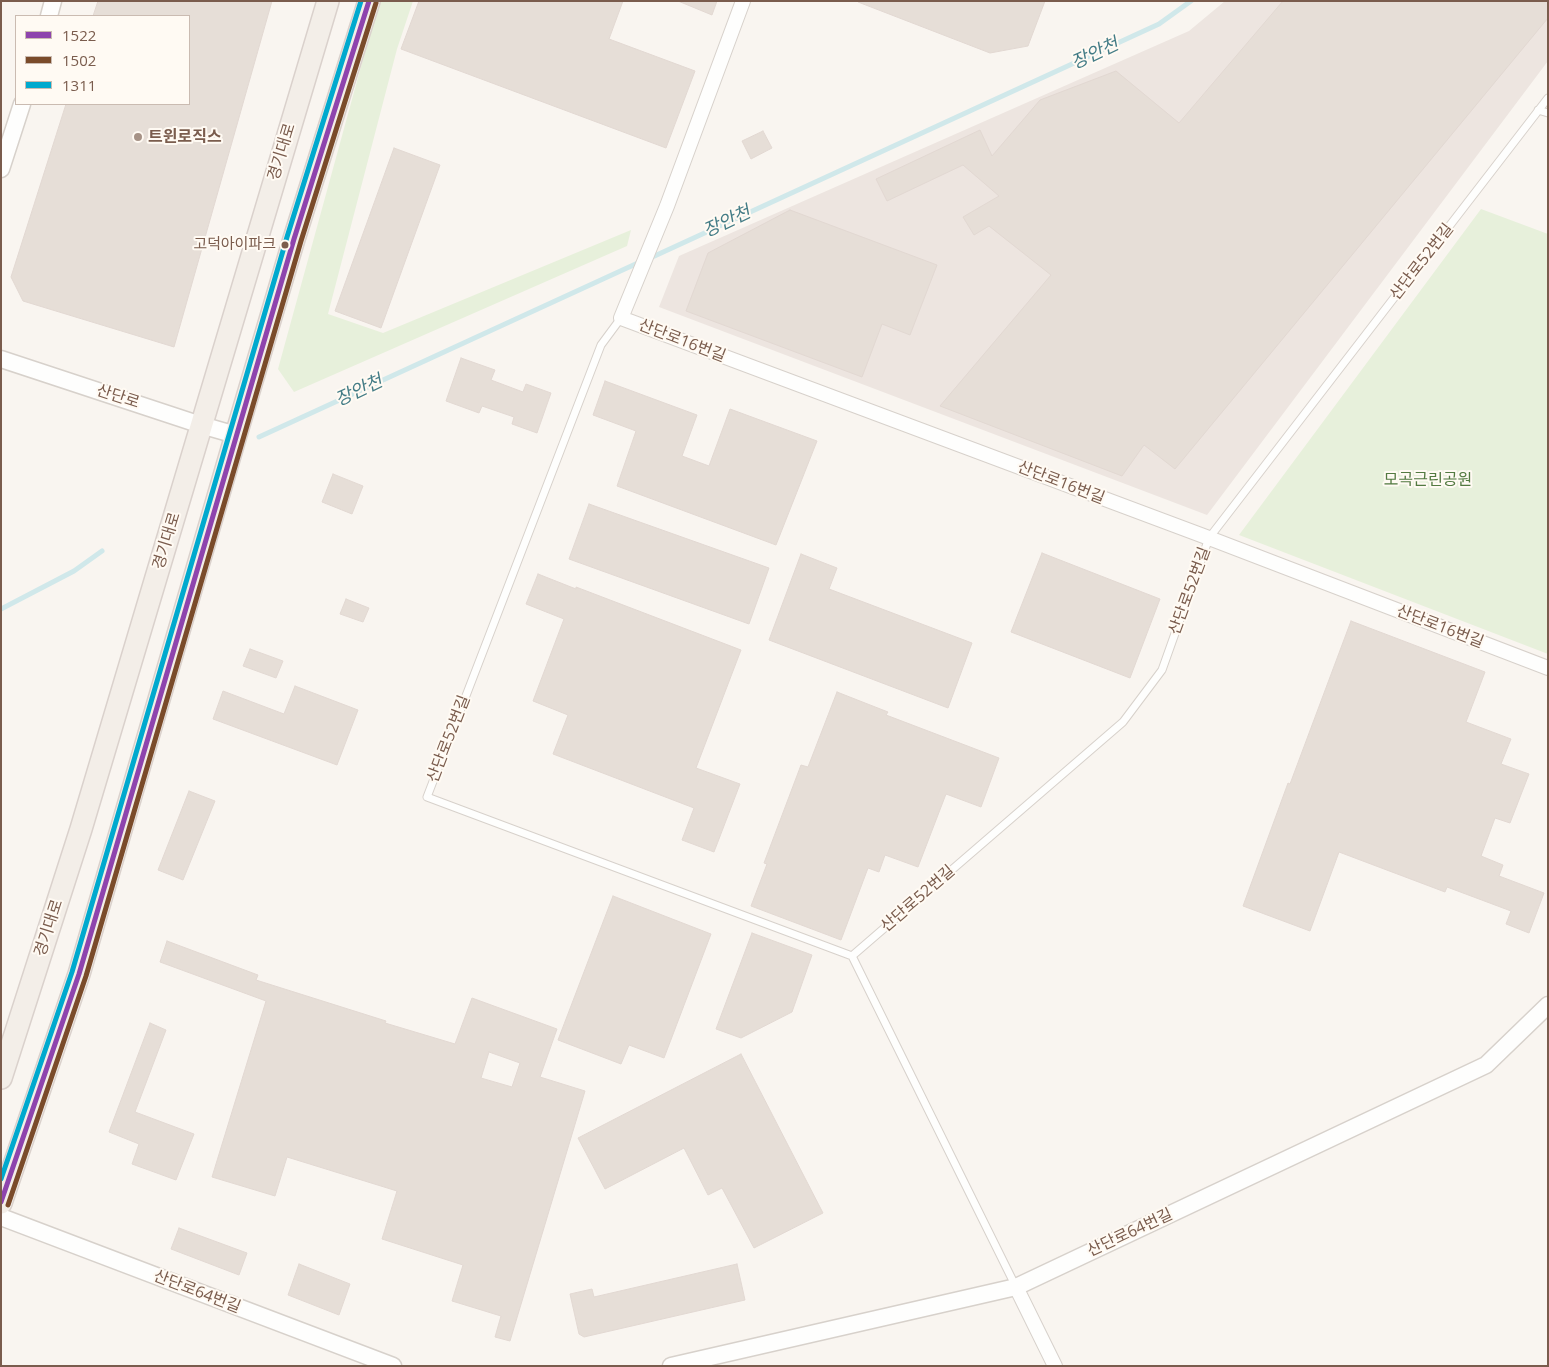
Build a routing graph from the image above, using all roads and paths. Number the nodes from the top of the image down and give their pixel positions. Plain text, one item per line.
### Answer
1 (53, 1) edge
2 (368, 1) edge
3 (743, 1) edge
4 (327, 2) edge
5 (49, 15) edge
6 (1548, 98) edge
7 (22, 105) edge
8 (1538, 110) junction
9 (1548, 113) edge
10 (1, 169) edge
11 (621, 318) junction
12 (1, 359) edge
13 (201, 425) junction
14 (236, 435) junction
15 (1209, 538) junction
16 (1548, 668) edge
17 (852, 956) junction
18 (1548, 1004) edge
19 (1, 1078) edge
20 (1, 1203) edge
21 (1, 1217) edge
22 (1016, 1287) junction
23 (393, 1366) edge
24 (672, 1366) edge
25 (1055, 1366) edge

1 - 5 street
2 - 14 main road
3 - 11 street, 산단로16번길
4 - 13 main road, 경기대로
6 - 8 lane, 산단로52번길
7 - 10 street
8 - 9 lane
8 - 15 lane, 산단로52번길
11 - 15 street, 산단로16번길
11 - 17 lane, 산단로52번길
12 - 13 street, 산단로
13 - 14 street, 산단로
13 - 19 main road, 경기대로
14 - 20 main road
15 - 16 street, 산단로16번길
15 - 17 lane, 산단로52번길
17 - 22 lane
18 - 22 street, 산단로64번길
21 - 23 street, 산단로64번길
22 - 24 street, 산단로64번길
22 - 25 street

